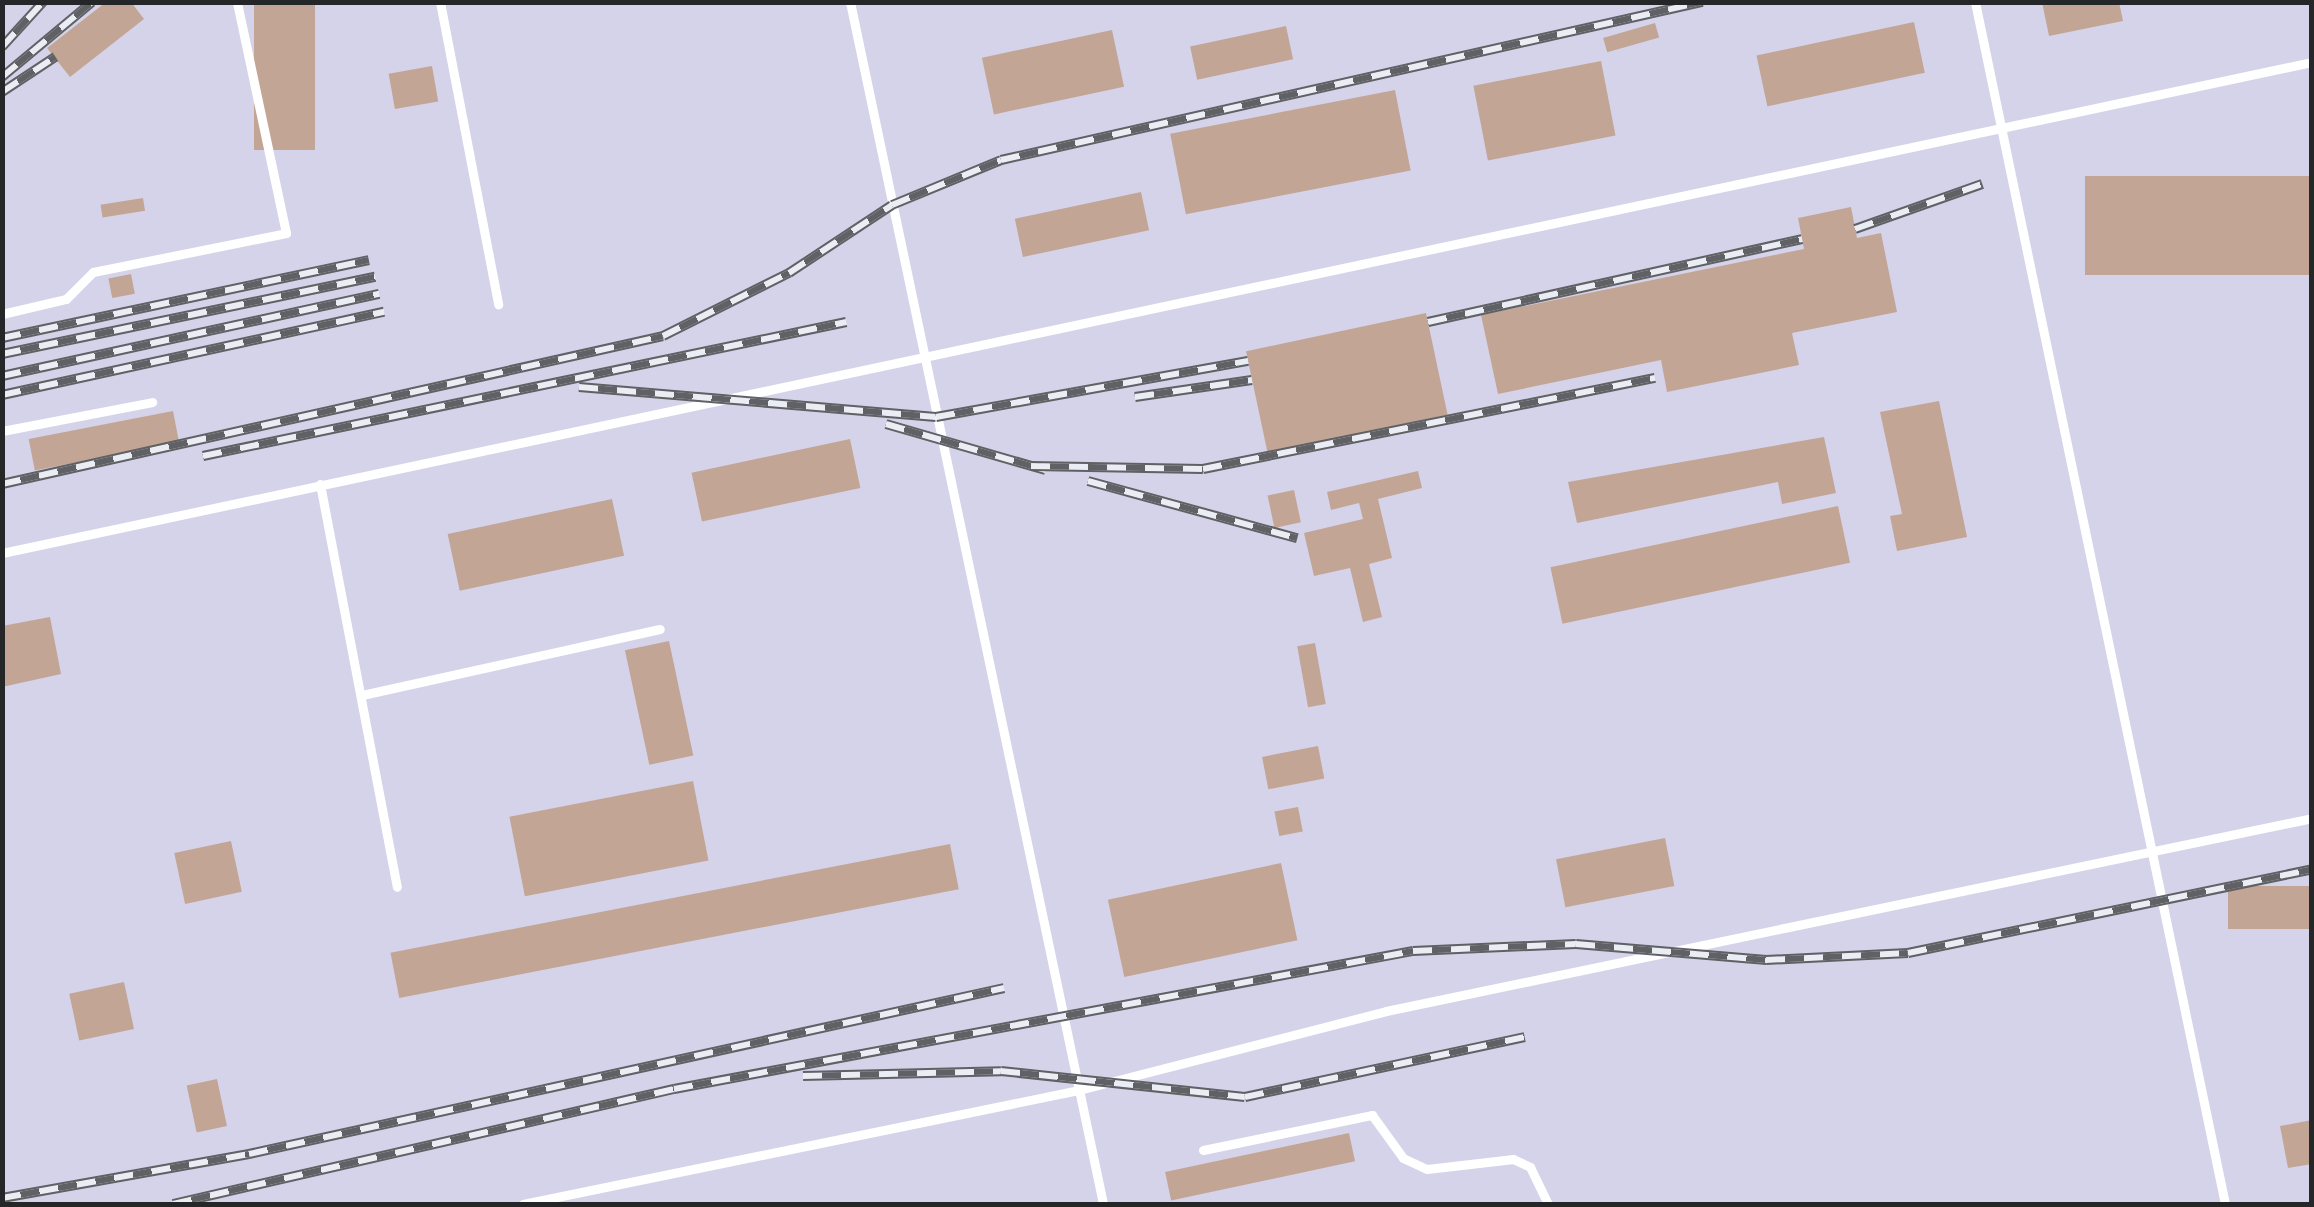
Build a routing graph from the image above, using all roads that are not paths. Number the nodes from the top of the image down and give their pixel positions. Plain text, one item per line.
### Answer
1 (236, 2) edge
2 (440, 2) edge
3 (850, 2) edge
4 (1975, 2) edge
5 (2312, 62) edge
6 (1999, 126) junction
7 (498, 304) dead end
8 (2, 314) edge
9 (922, 354) junction
10 (152, 402) dead end
11 (2, 431) edge
12 (320, 484) junction
13 (2, 552) edge
14 (660, 629) dead end
15 (362, 695) junction
16 (2312, 818) edge
17 (2151, 850) junction
18 (397, 887) dead end
19 (1079, 1090) junction
20 (1203, 1150) dead end
21 (523, 1204) edge
22 (1104, 1204) edge
23 (1548, 1204) edge
24 (2225, 1204) edge

1 - 8 lane
2 - 7 lane
3 - 9 lane
4 - 6 lane
5 - 6 lane
6 - 9 lane
6 - 17 lane
9 - 12 lane
9 - 19 lane
10 - 11 lane
12 - 13 lane
12 - 15 lane
14 - 15 lane
15 - 18 lane
16 - 17 lane
17 - 19 lane
17 - 24 lane
19 - 21 lane
19 - 22 lane
20 - 23 lane

